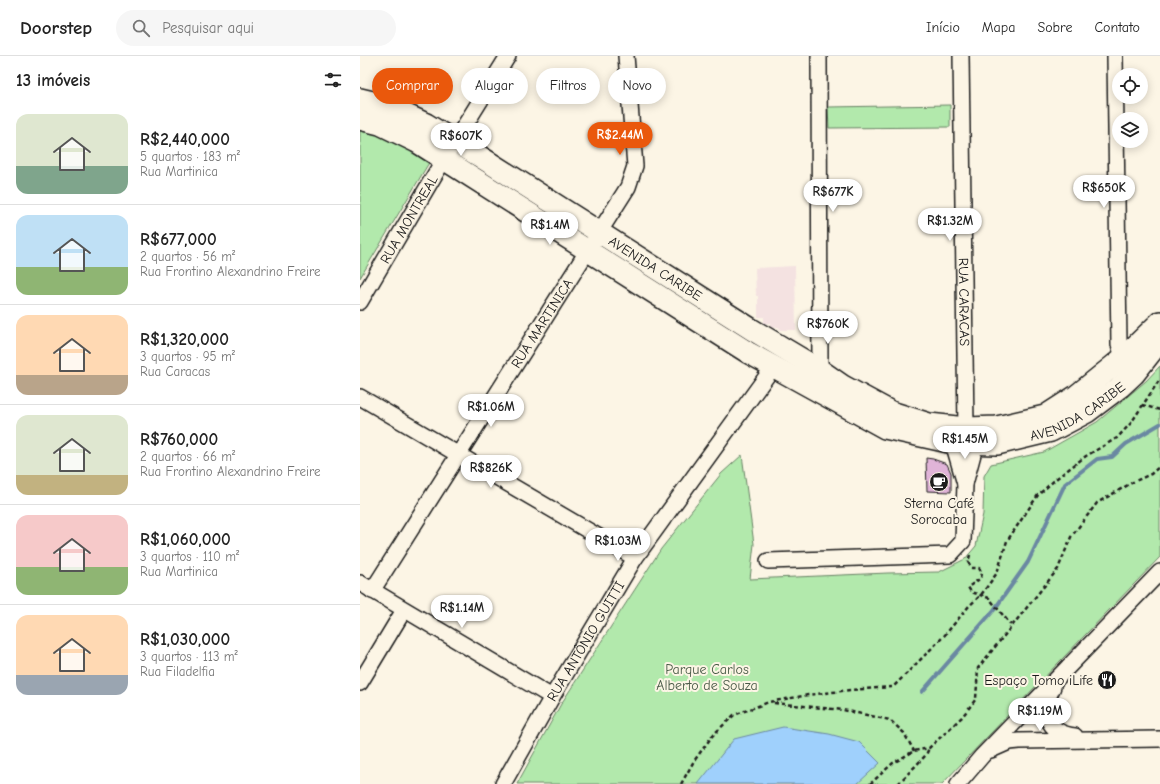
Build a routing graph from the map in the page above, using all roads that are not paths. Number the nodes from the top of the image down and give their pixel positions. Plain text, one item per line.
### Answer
1 (508, 56) edge
2 (626, 56) edge
3 (819, 56) edge
4 (961, 56) edge
5 (1115, 56) edge
6 (360, 99) edge
7 (360, 119) edge
8 (455, 141) junction
9 (444, 159) junction
10 (599, 233) junction
11 (588, 251) junction
12 (360, 302) edge
13 (1160, 322) edge
14 (1160, 341) edge
15 (791, 364) junction
16 (1128, 366) junction
17 (360, 397) edge
18 (965, 438) junction
19 (458, 454) junction
20 (965, 484) junction
21 (636, 558) junction
22 (768, 561) dead end
23 (1160, 572) edge
24 (366, 587) edge
25 (404, 610) junction
26 (1061, 674) junction
27 (360, 683) edge
28 (552, 697) junction
29 (1160, 739) edge
30 (1105, 740) junction
31 (982, 756) junction
32 (969, 778) edge
33 (503, 784) edge
34 (958, 784) edge

1 - 8 street, RUA MONTREAL
2 - 10 street, RUA MARTINICA
3 - 15 street
4 - 18 street, RUA CARACAS
5 - 16 street
6 - 8 street, AVENIDA CARIBE
7 - 9 street, AVENIDA CARIBE
8 - 9 street, RUA MONTREAL
8 - 10 street, AVENIDA CARIBE
9 - 11 street, AVENIDA CARIBE
9 - 12 street, RUA MONTREAL
10 - 11 street, RUA MARTINICA
10 - 15 street, AVENIDA CARIBE
11 - 15 street, AVENIDA CARIBE
11 - 19 street, RUA MARTINICA
13 - 16 street, AVENIDA CARIBE
14 - 16 street, AVENIDA CARIBE
15 - 18 street, AVENIDA CARIBE
15 - 18 street, AVENIDA CARIBE
15 - 21 street, RUA ANTÔNIO GUITTI
16 - 18 street, AVENIDA CARIBE
17 - 19 street
18 - 20 street, RUA CARACAS
18 - 20 street, RUA CARACAS
19 - 21 street
19 - 24 street, RUA MARTINICA
20 - 22 street, RUA CARACAS
21 - 28 street, RUA ANTÔNIO GUITTI
23 - 26 street
24 - 25 street
25 - 27 street
25 - 28 street
26 - 30 street
26 - 31 street
28 - 33 street, RUA ANTÔNIO GUITTI
29 - 30 street
30 - 31 street
31 - 32 street
32 - 34 street

